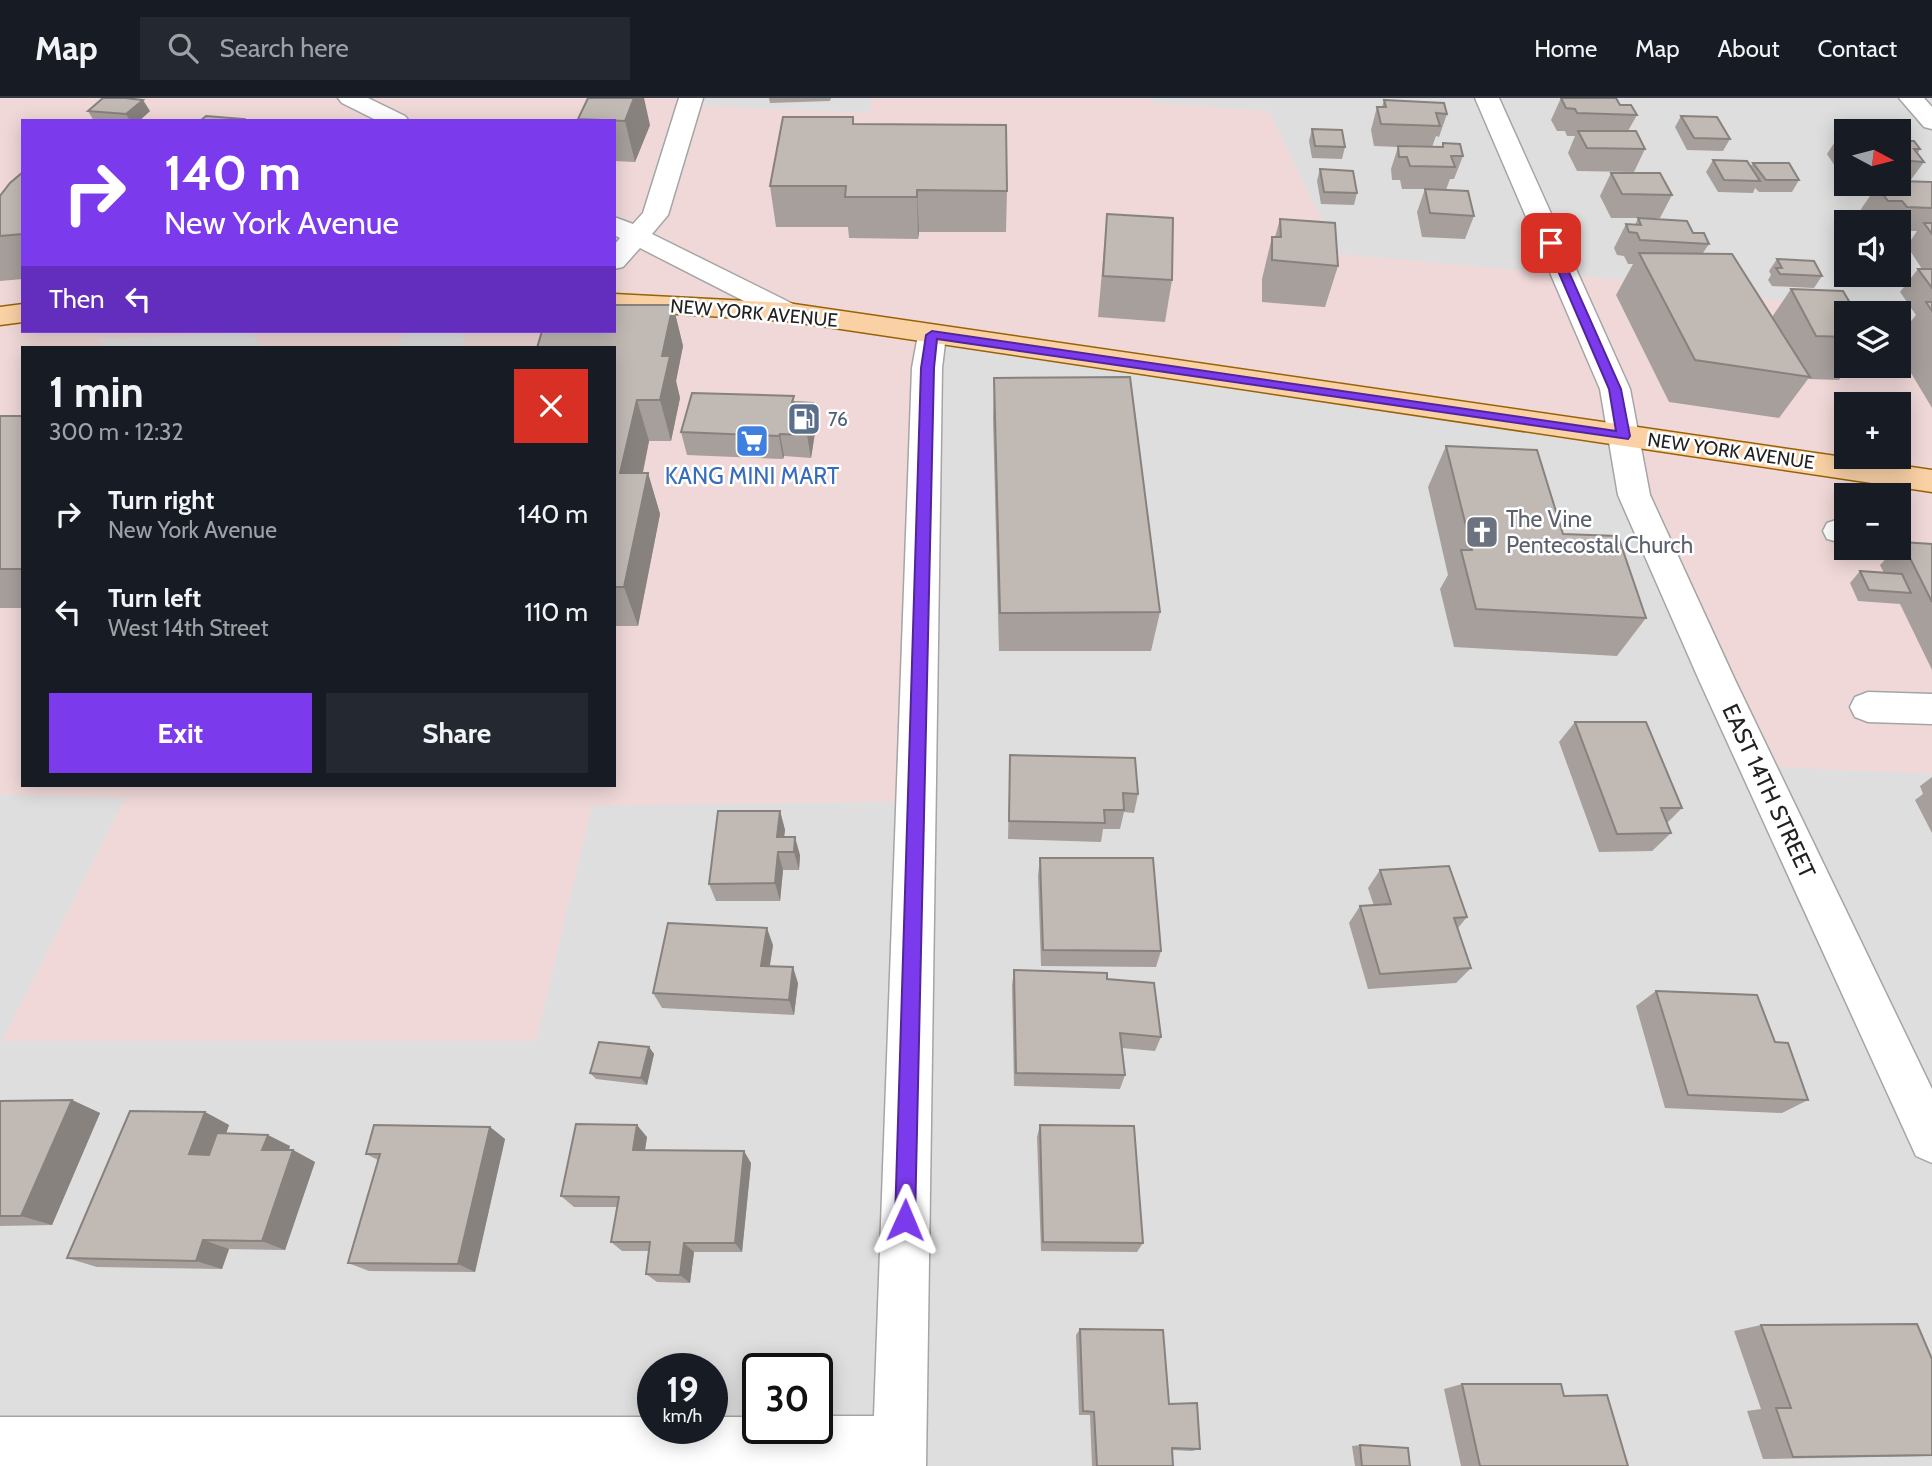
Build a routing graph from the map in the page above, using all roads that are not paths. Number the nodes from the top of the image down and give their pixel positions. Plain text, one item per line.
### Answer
1 (350, 98) edge
2 (691, 98) edge
3 (1487, 98) edge
4 (1911, 98) edge
5 (393, 119) edge
6 (1932, 122) edge
7 (626, 230) edge
8 (616, 256) edge
9 (616, 302) edge
10 (788, 312) junction
11 (21, 313) edge
12 (0, 316) edge
13 (932, 335) junction
14 (1623, 436) junction
15 (1932, 481) edge
16 (1868, 706) dead end
17 (1932, 709) edge
18 (1932, 1140) edge
19 (0, 1444) edge
20 (899, 1454) edge

1 - 5 street
2 - 7 street
3 - 14 street, EAST 14TH STREET
4 - 6 street
7 - 8 street
7 - 10 street
9 - 10 main road, NEW YORK AVENUE
10 - 13 main road, NEW YORK AVENUE
11 - 12 main road
13 - 14 main road, NEW YORK AVENUE
13 - 20 street
14 - 15 main road, NEW YORK AVENUE
14 - 18 street, EAST 14TH STREET
16 - 17 street
19 - 20 street

